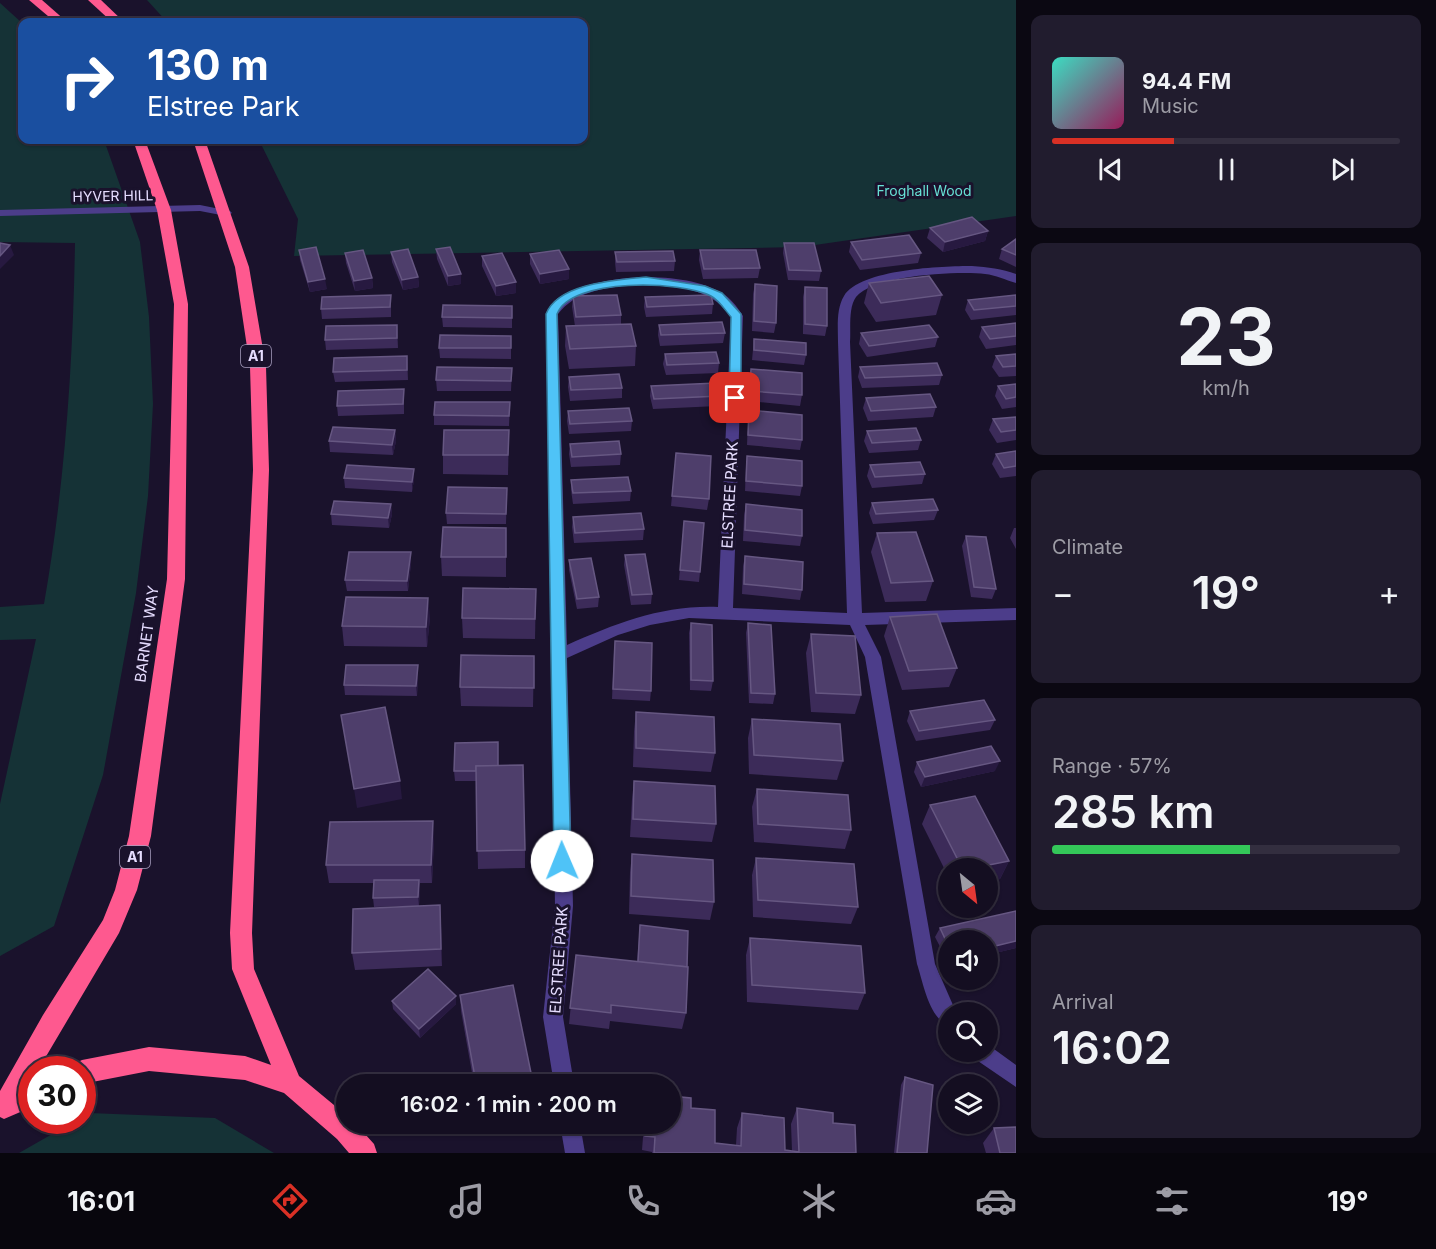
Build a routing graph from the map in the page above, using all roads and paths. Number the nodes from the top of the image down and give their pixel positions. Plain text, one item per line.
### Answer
1 (35, 0) edge
2 (94, 0) edge
3 (56, 18) edge
4 (114, 18) edge
5 (140, 144) edge
6 (200, 144) edge
7 (164, 210) junction
8 (0, 213) edge
9 (226, 213) junction
10 (1016, 279) edge
11 (725, 612) junction
12 (1016, 614) edge
13 (855, 619) junction
14 (558, 655) junction
15 (940, 1002) edge
16 (996, 1062) edge
17 (96, 1069) edge
18 (562, 1074) edge
19 (1016, 1077) edge
20 (291, 1084) junction
21 (18, 1101) edge
22 (3, 1108) edge
23 (572, 1134) edge
24 (365, 1153) edge
25 (575, 1153) edge

1 - 3 highway
2 - 4 highway
5 - 7 highway, BARNET WAY / A1
6 - 9 highway, A1
7 - 8 street, HYVER HILL
7 - 9 street, HYVER HILL
7 - 22 highway, BARNET WAY / A1
9 - 20 highway, A1
10 - 13 street
11 - 13 street
11 - 14 street
11 - 14 street, ELSTREE PARK
12 - 13 street
13 - 15 street
14 - 18 street, ELSTREE PARK
16 - 19 street
17 - 20 highway
20 - 24 highway
21 - 22 highway
23 - 25 street

